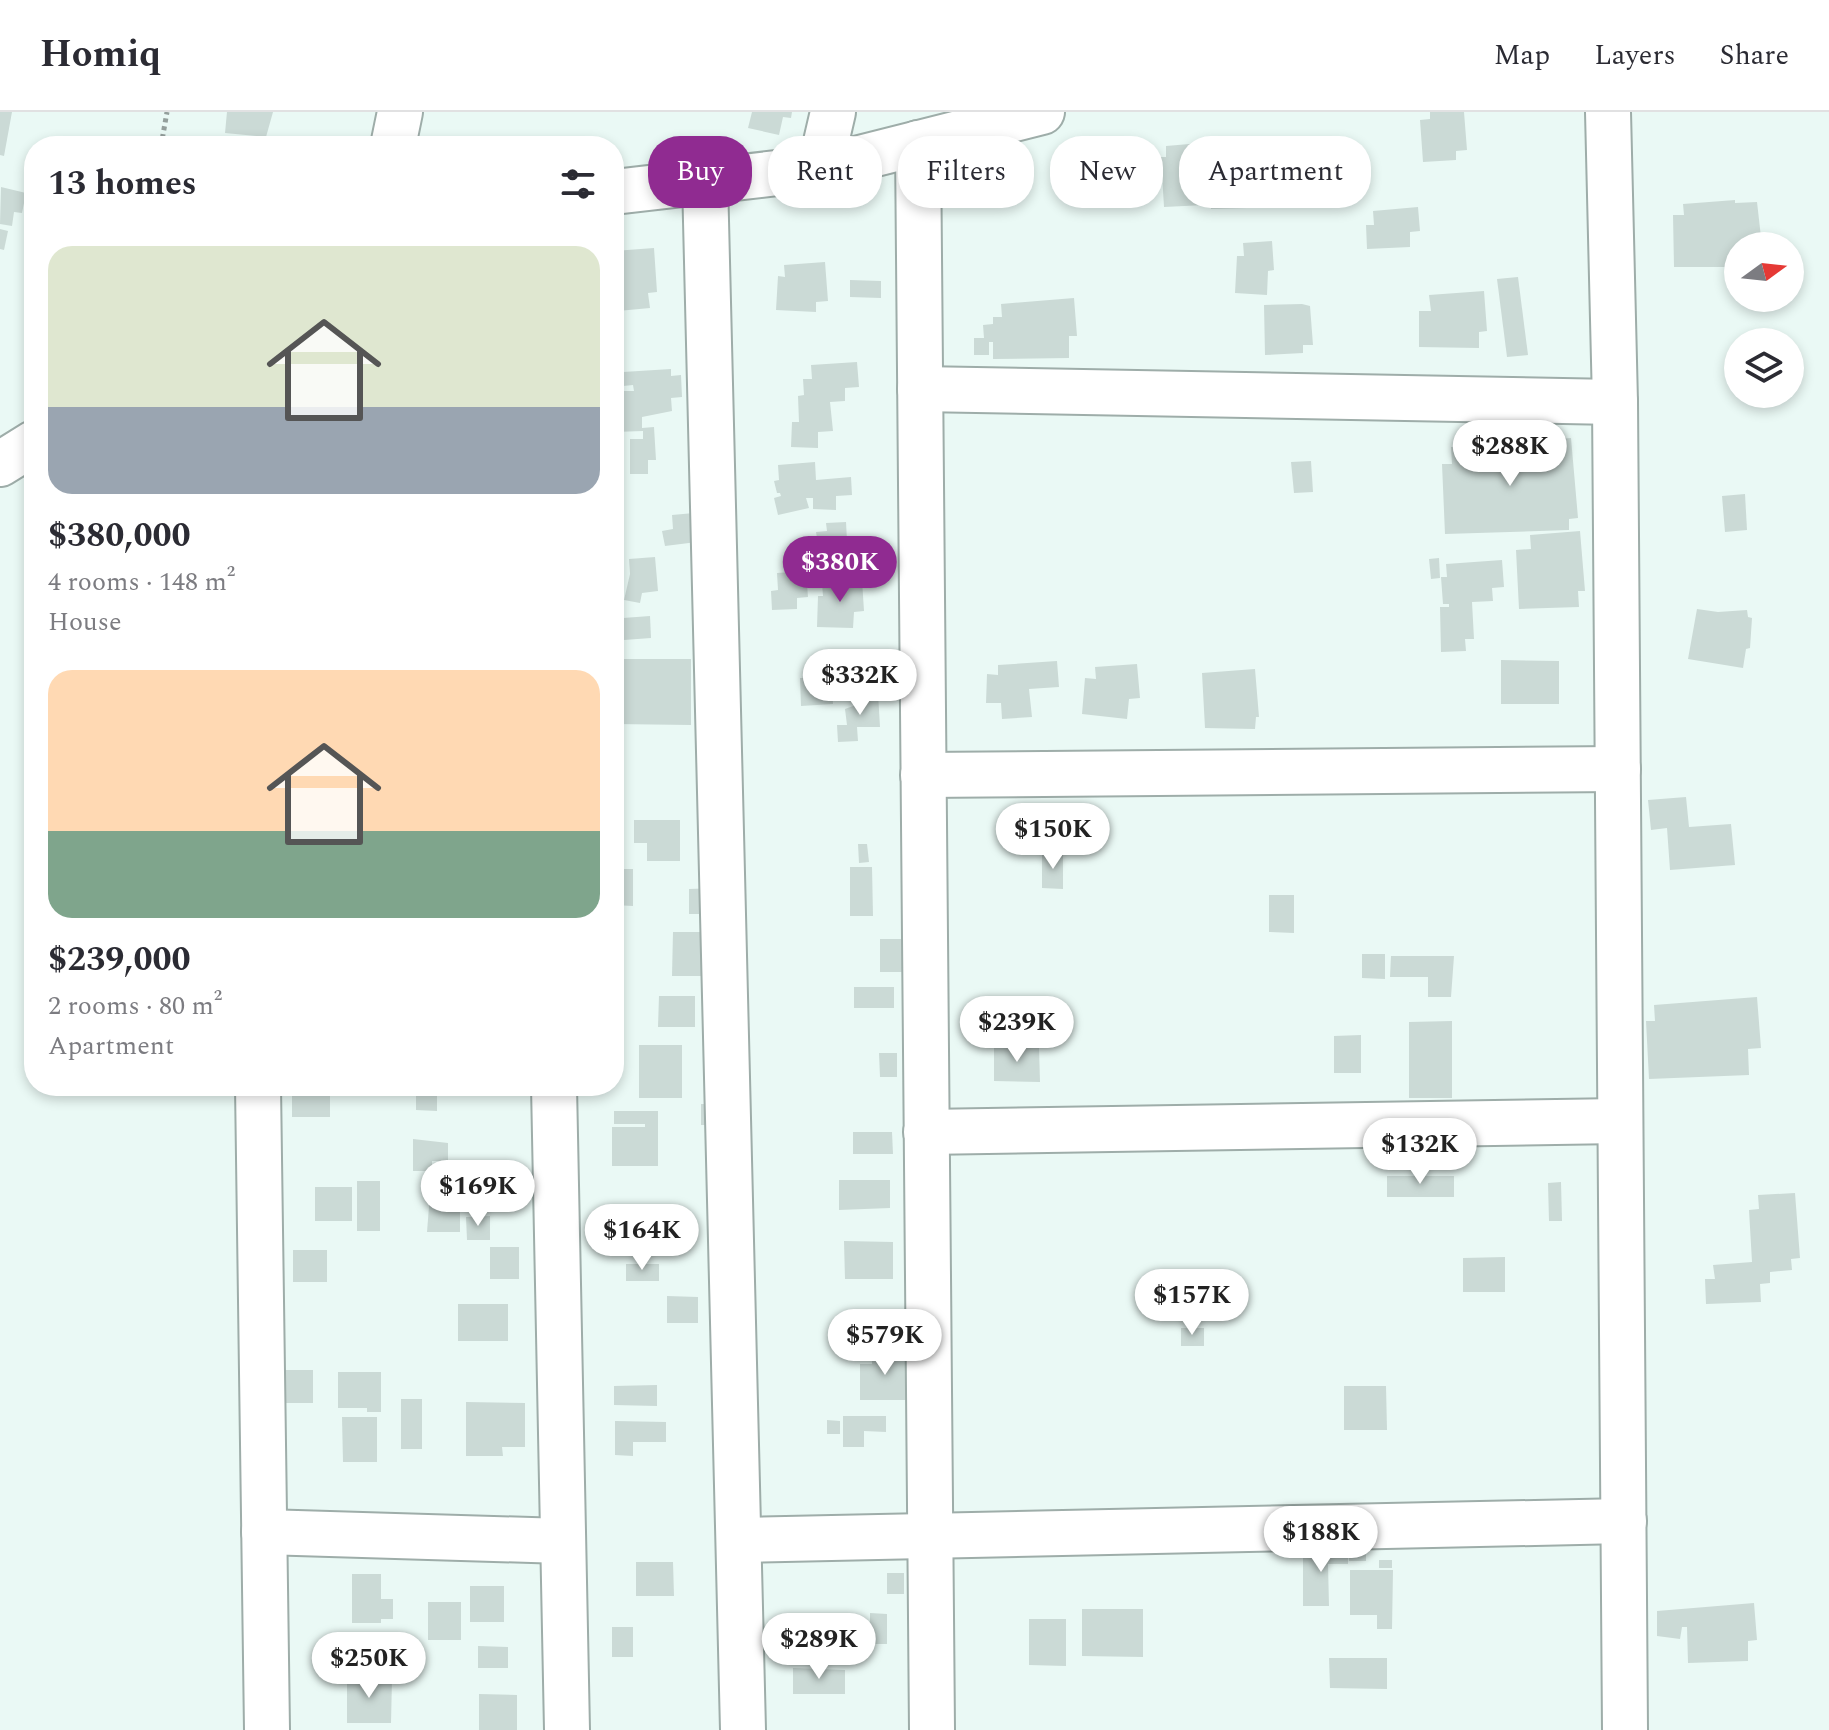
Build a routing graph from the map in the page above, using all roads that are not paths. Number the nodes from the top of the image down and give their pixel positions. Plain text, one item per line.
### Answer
1 (400, 112) edge
2 (833, 112) edge
3 (1042, 112) edge
4 (1608, 112) edge
5 (395, 136) edge
6 (827, 136) edge
7 (946, 136) edge
8 (648, 188) edge
9 (624, 191) edge
10 (706, 208) edge
11 (919, 208) edge
12 (920, 389) junction
13 (1615, 402) junction
14 (24, 449) edge
15 (0, 464) edge
16 (1618, 769) junction
17 (923, 775) junction
18 (258, 1096) edge
19 (554, 1096) edge
20 (1620, 1121) junction
21 (926, 1132) junction
22 (1624, 1521) junction
23 (264, 1532) junction
24 (930, 1536) junction
25 (740, 1540) junction
26 (563, 1541) junction
27 (267, 1730) edge
28 (567, 1730) edge
29 (743, 1730) edge
30 (932, 1730) edge
31 (1625, 1730) edge

1 - 5 street
2 - 6 street
3 - 7 street
4 - 13 street
8 - 9 street
10 - 25 street
11 - 12 street
12 - 13 street
12 - 17 street
13 - 16 street
14 - 15 street
16 - 17 street
16 - 20 street
17 - 21 street
18 - 23 street
19 - 26 street
20 - 21 street
20 - 22 street
21 - 24 street
22 - 24 street
22 - 31 street
23 - 26 street
23 - 27 street
24 - 25 street
24 - 30 street
25 - 29 street
26 - 28 street

